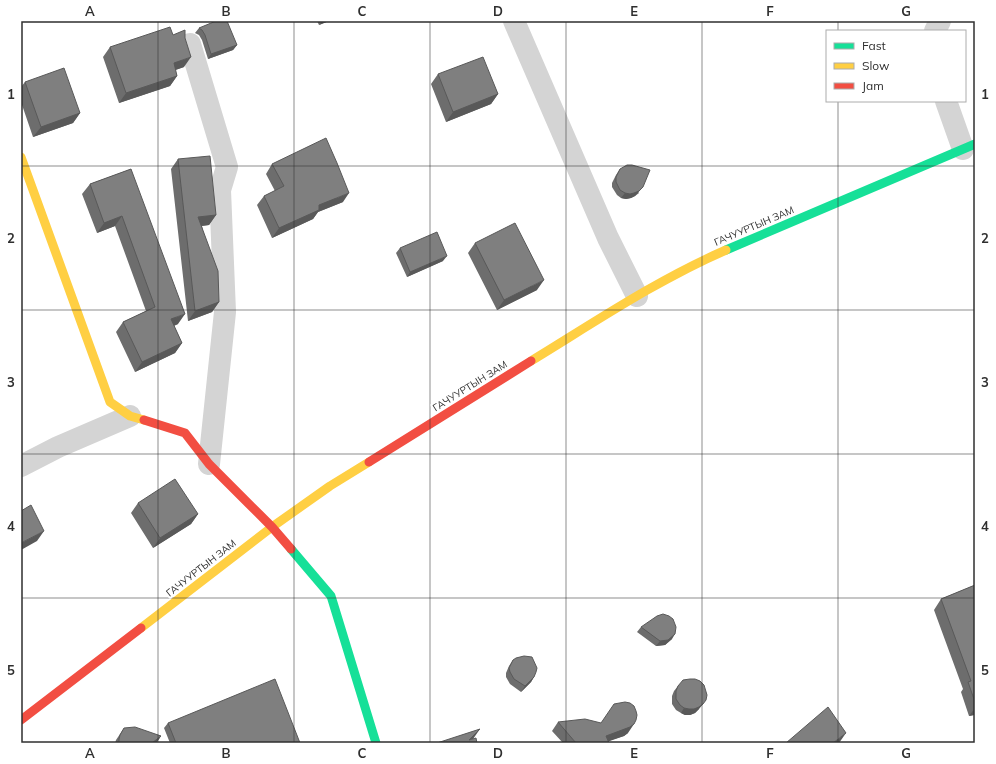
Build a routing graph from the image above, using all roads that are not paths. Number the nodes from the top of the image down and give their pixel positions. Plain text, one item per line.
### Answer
1 (514, 21) edge
2 (940, 21) edge
3 (936, 30) edge
4 (190, 44) dead end
5 (947, 102) edge
6 (969, 146) edge
7 (21, 157) edge
8 (637, 296) junction
9 (130, 416) junction
10 (209, 464) junction
11 (21, 466) edge
12 (272, 527) junction
13 (21, 720) edge
14 (376, 743) edge

1 - 8 street
2 - 3 street
4 - 10 street
5 - 6 street
6 - 8 main road, ГАЧУУРТЫН ЗАМ
7 - 9 main road
8 - 12 main road, ГАЧУУРТЫН ЗАМ
9 - 10 main road
9 - 11 street
10 - 12 main road
12 - 13 main road, ГАЧУУРТЫН ЗАМ
12 - 14 main road

